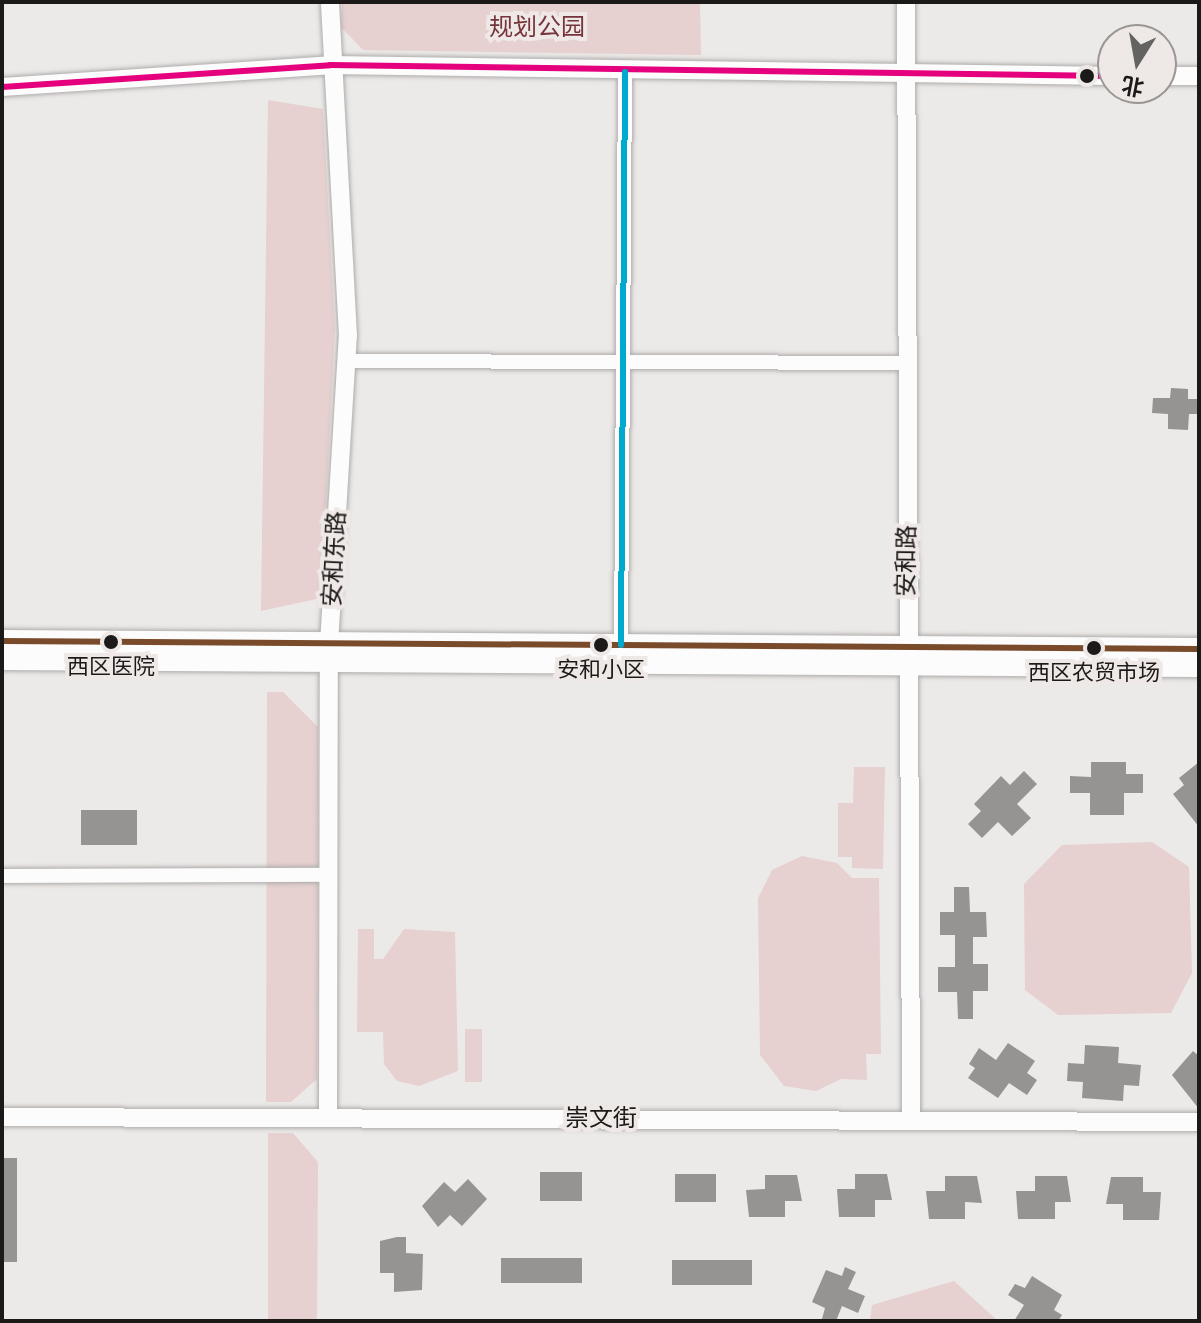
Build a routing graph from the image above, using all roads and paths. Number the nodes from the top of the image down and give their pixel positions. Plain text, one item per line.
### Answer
1 (330, 2) edge
2 (906, 2) edge
3 (330, 65) junction
4 (625, 72) junction
5 (906, 74) junction
6 (1097, 76) edge
7 (1177, 76) edge
8 (1199, 76) edge
9 (2, 87) edge
10 (346, 361) junction
11 (622, 362) junction
12 (908, 363) junction
13 (2, 641) edge
14 (621, 645) junction
15 (1199, 649) edge
16 (329, 652) junction
17 (905, 656) junction
18 (2, 659) edge
19 (1199, 666) edge
20 (328, 875) junction
21 (2, 876) edge
22 (2, 1117) edge
23 (328, 1118) junction
24 (911, 1119) junction
25 (1199, 1122) edge

1 - 3 street, 安和东路
2 - 5 street, 安和路
3 - 4 street
3 - 9 street
3 - 10 street, 安和东路
4 - 5 street
4 - 11 street
5 - 6 street
5 - 12 street, 安和路
7 - 8 street
10 - 11 street
10 - 16 street, 安和东路
11 - 12 street
11 - 14 street
12 - 17 street, 安和路
13 - 16 main road
14 - 16 main road
14 - 17 main road
15 - 17 main road
16 - 17 main road
16 - 18 main road
16 - 20 street, 安和东路
17 - 19 main road
17 - 24 street, 安和路
20 - 21 street
20 - 23 street, 安和东路
22 - 23 street, 崇文街
23 - 24 street, 崇文街
24 - 25 street, 崇文街

